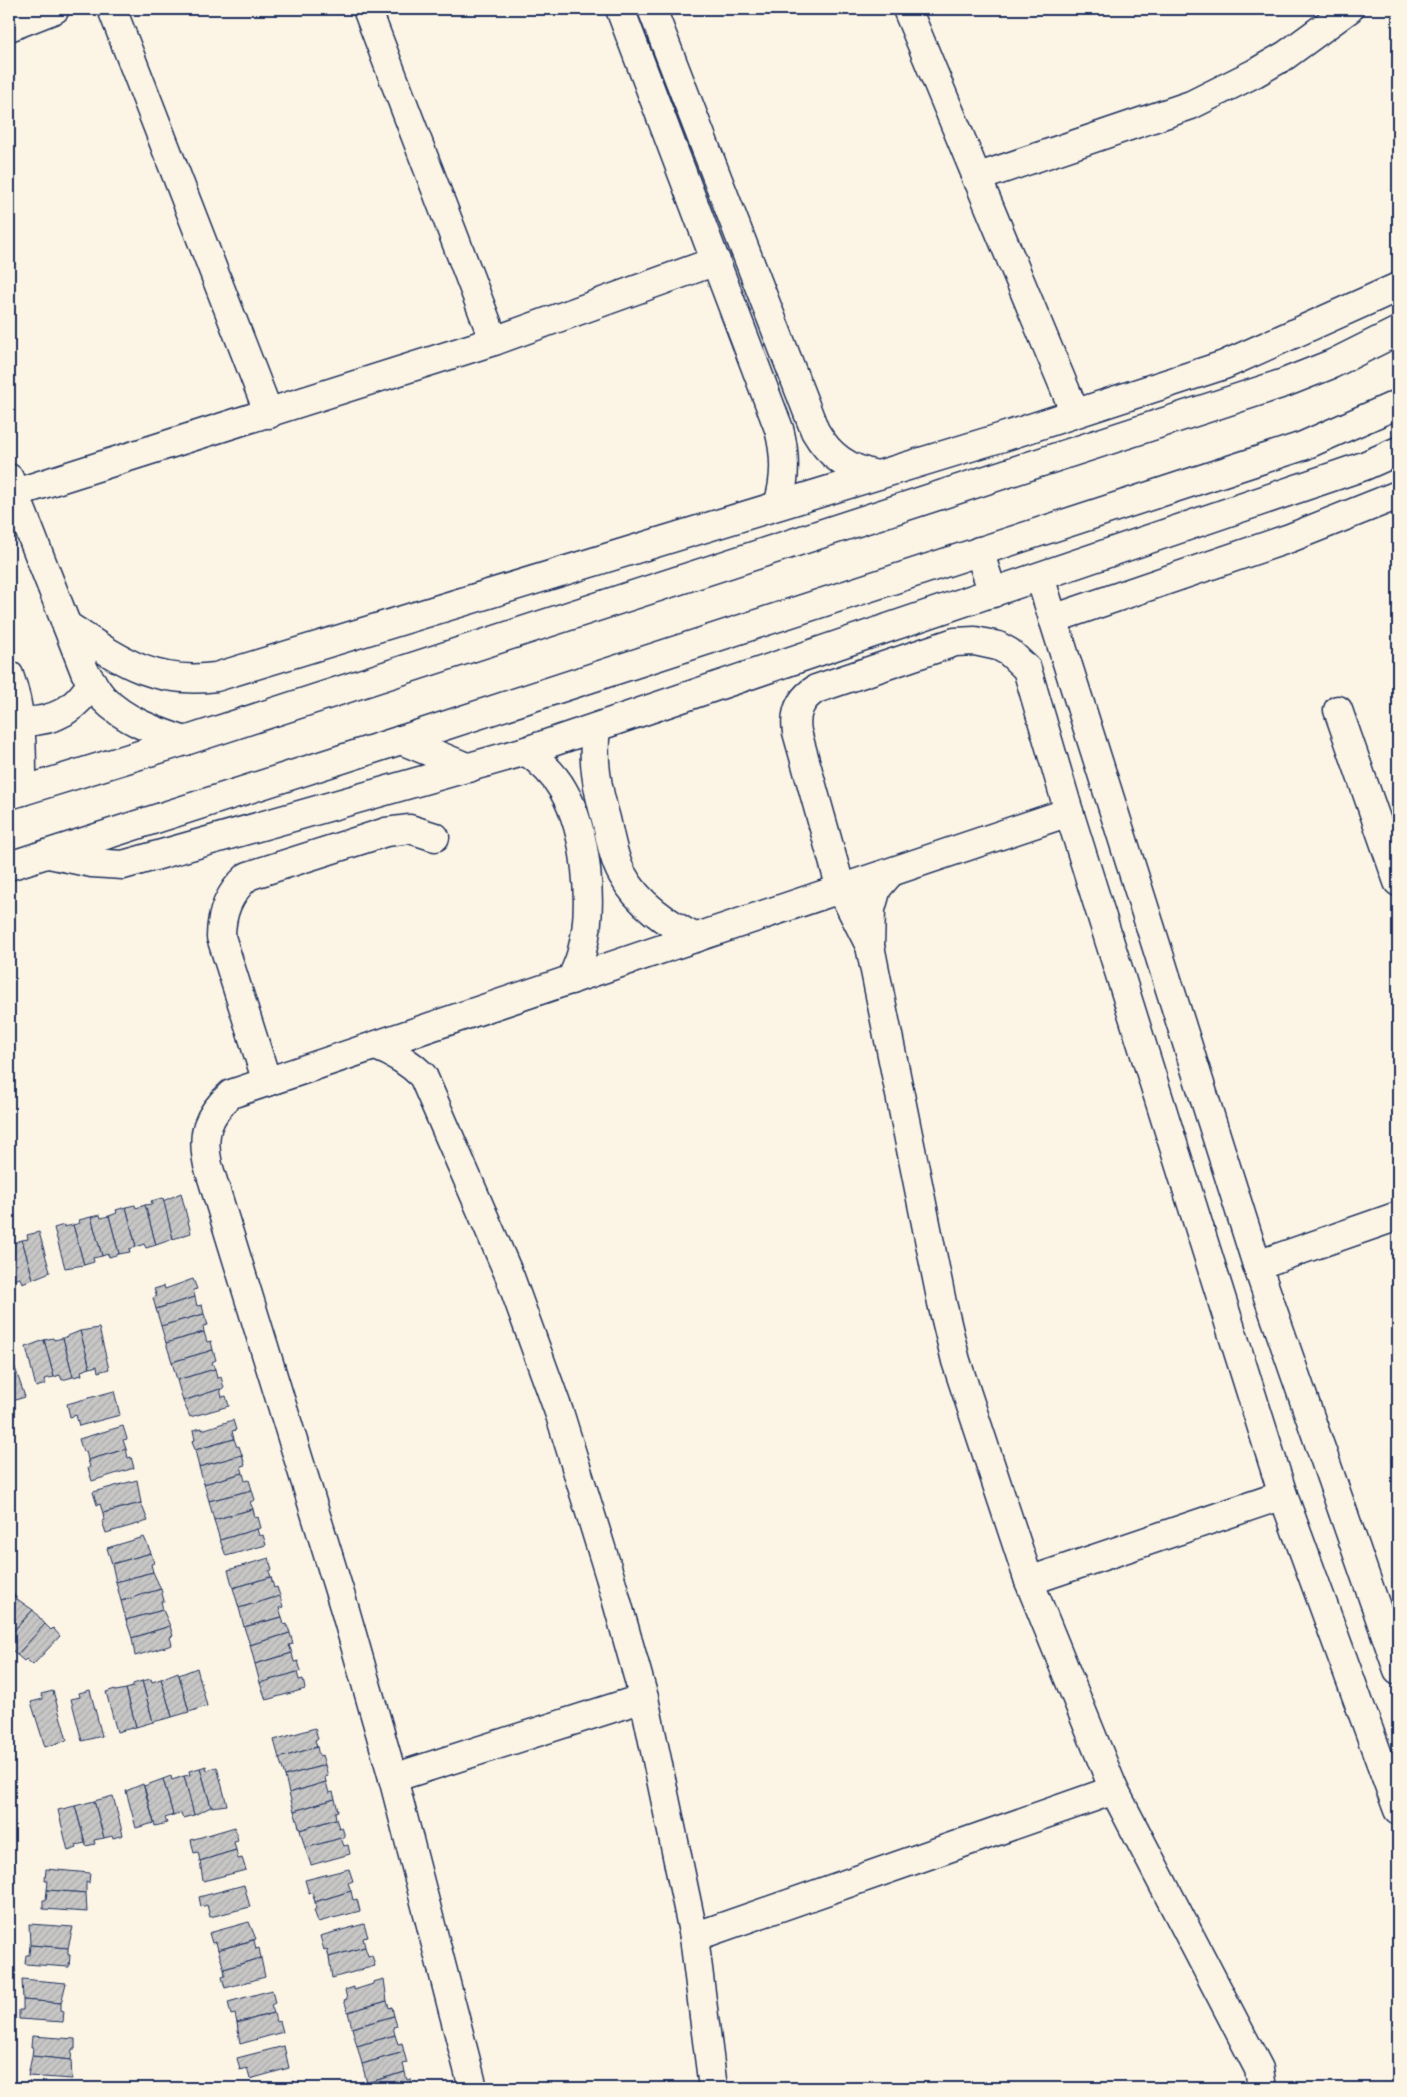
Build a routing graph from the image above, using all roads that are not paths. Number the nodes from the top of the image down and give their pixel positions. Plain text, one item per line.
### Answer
1 (55, 9) edge
2 (112, 9) edge
3 (367, 9) edge
4 (620, 9) edge
5 (652, 9) edge
6 (907, 9) edge
7 (1349, 9) edge
8 (9, 27) edge
9 (976, 178) junction
10 (716, 262) junction
11 (1398, 287) edge
12 (1398, 331) edge
13 (494, 341) junction
14 (1398, 404) edge
15 (1074, 413) junction
16 (269, 414) junction
17 (1003, 437) junction
18 (1398, 451) edge
19 (1014, 470) junction
20 (877, 475) junction
21 (12, 485) edge
22 (1398, 495) edge
23 (778, 505) junction
24 (979, 551) junction
25 (1040, 577) junction
26 (993, 593) junction
27 (1053, 619) junction
28 (68, 626) junction
29 (9, 674) edge
30 (92, 682) junction
31 (1338, 710) dead end
32 (20, 721) junction
33 (596, 728) junction
34 (401, 740) junction
35 (185, 741) junction
36 (526, 751) junction
37 (469, 768) junction
38 (596, 780) junction
39 (563, 790) junction
40 (16, 793) edge
41 (1069, 812) junction
42 (435, 837) dead end
43 (1393, 847) edge
44 (48, 854) junction
45 (9, 866) edge
46 (890, 873) junction
47 (622, 874) junction
48 (1398, 882) edge
49 (588, 883) junction
50 (840, 890) junction
51 (696, 938) junction
52 (870, 946) junction
53 (571, 980) junction
54 (430, 1028) junction
55 (376, 1046) junction
56 (423, 1076) junction
57 (267, 1082) junction
58 (1398, 1216) edge
59 (1257, 1265) junction
60 (1284, 1495) junction
61 (1029, 1581) junction
62 (1398, 1670) edge
63 (644, 1698) junction
64 (393, 1778) junction
65 (1114, 1790) junction
66 (1398, 1810) edge
67 (694, 1937) junction
68 (473, 2088) edge
69 (713, 2088) edge
70 (1262, 2088) edge

1 - 8 street
2 - 16 street
3 - 13 street
4 - 10 street
5 - 20 street
6 - 9 street
7 - 9 street
9 - 15 street
10 - 13 street
10 - 23 street
11 - 15 street
12 - 19 street
13 - 16 street
14 - 24 street
15 - 17 street
16 - 21 street
17 - 19 street
17 - 20 street
18 - 25 street
19 - 35 street
20 - 23 street
21 - 28 street
22 - 27 street
23 - 28 street
24 - 26 street
24 - 34 street
25 - 26 street
25 - 27 street
26 - 33 street
27 - 59 street
28 - 30 street
29 - 32 street
30 - 32 street
30 - 35 street
31 - 43 street
32 - 40 street
33 - 36 street
33 - 38 street
34 - 37 street
34 - 44 street
35 - 40 street
36 - 37 street
36 - 39 street
37 - 44 street
38 - 39 street
38 - 47 street
39 - 49 street
41 - 46 street
41 - 50 street
41 - 60 street
42 - 57 street
43 - 48 street
44 - 45 street
46 - 50 street
46 - 52 street
47 - 49 street
47 - 51 street
49 - 53 street
50 - 51 street
50 - 52 street
51 - 53 street
52 - 61 street
53 - 54 street
54 - 55 street
54 - 56 street
55 - 56 street
55 - 57 street
56 - 63 street
57 - 64 street
58 - 59 street
59 - 62 street
60 - 61 street
60 - 66 street
61 - 65 street
63 - 64 street
63 - 67 street
64 - 68 street
65 - 67 street
65 - 70 street
67 - 69 street

